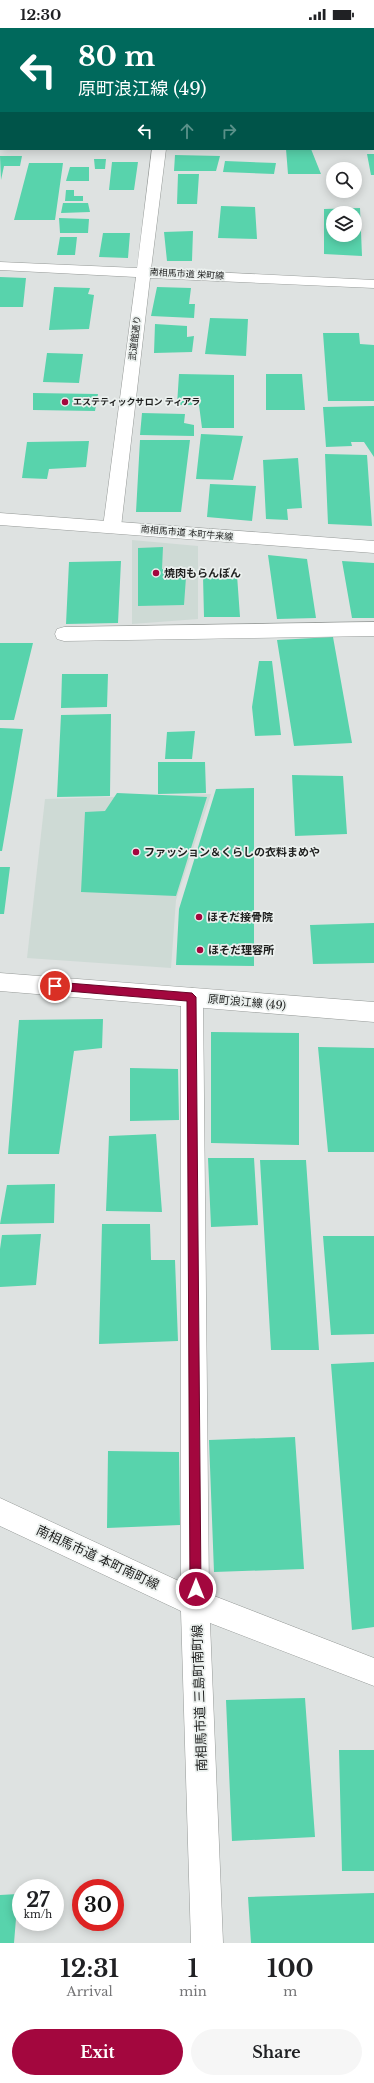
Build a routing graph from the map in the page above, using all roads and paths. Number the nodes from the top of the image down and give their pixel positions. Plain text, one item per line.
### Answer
1 (159, 150) edge
2 (0, 266) edge
3 (144, 272) junction
4 (374, 284) edge
5 (0, 519) edge
6 (112, 526) junction
7 (374, 547) edge
8 (374, 628) edge
9 (64, 634) dead end
10 (0, 982) edge
11 (192, 997) junction
12 (374, 1012) edge
13 (0, 1512) edge
14 (195, 1602) junction
15 (374, 1672) edge
16 (207, 1943) edge

1 - 3 street, 武道館通り
2 - 3 street, 南相馬市道 栄町線
3 - 4 street, 南相馬市道 栄町線
3 - 6 street, 武道館通り
5 - 6 street, 南相馬市道 本町牛来線
6 - 7 street, 南相馬市道 本町牛来線
8 - 9 street
10 - 11 street, 原町浪江線 (49)
11 - 12 street, 原町浪江線 (49)
11 - 14 street, 南相馬市道 三島町南町線
13 - 14 street, 南相馬市道 本町南町線
14 - 15 street, 南相馬市道 本町南町線
14 - 16 street, 南相馬市道 三島町南町線

